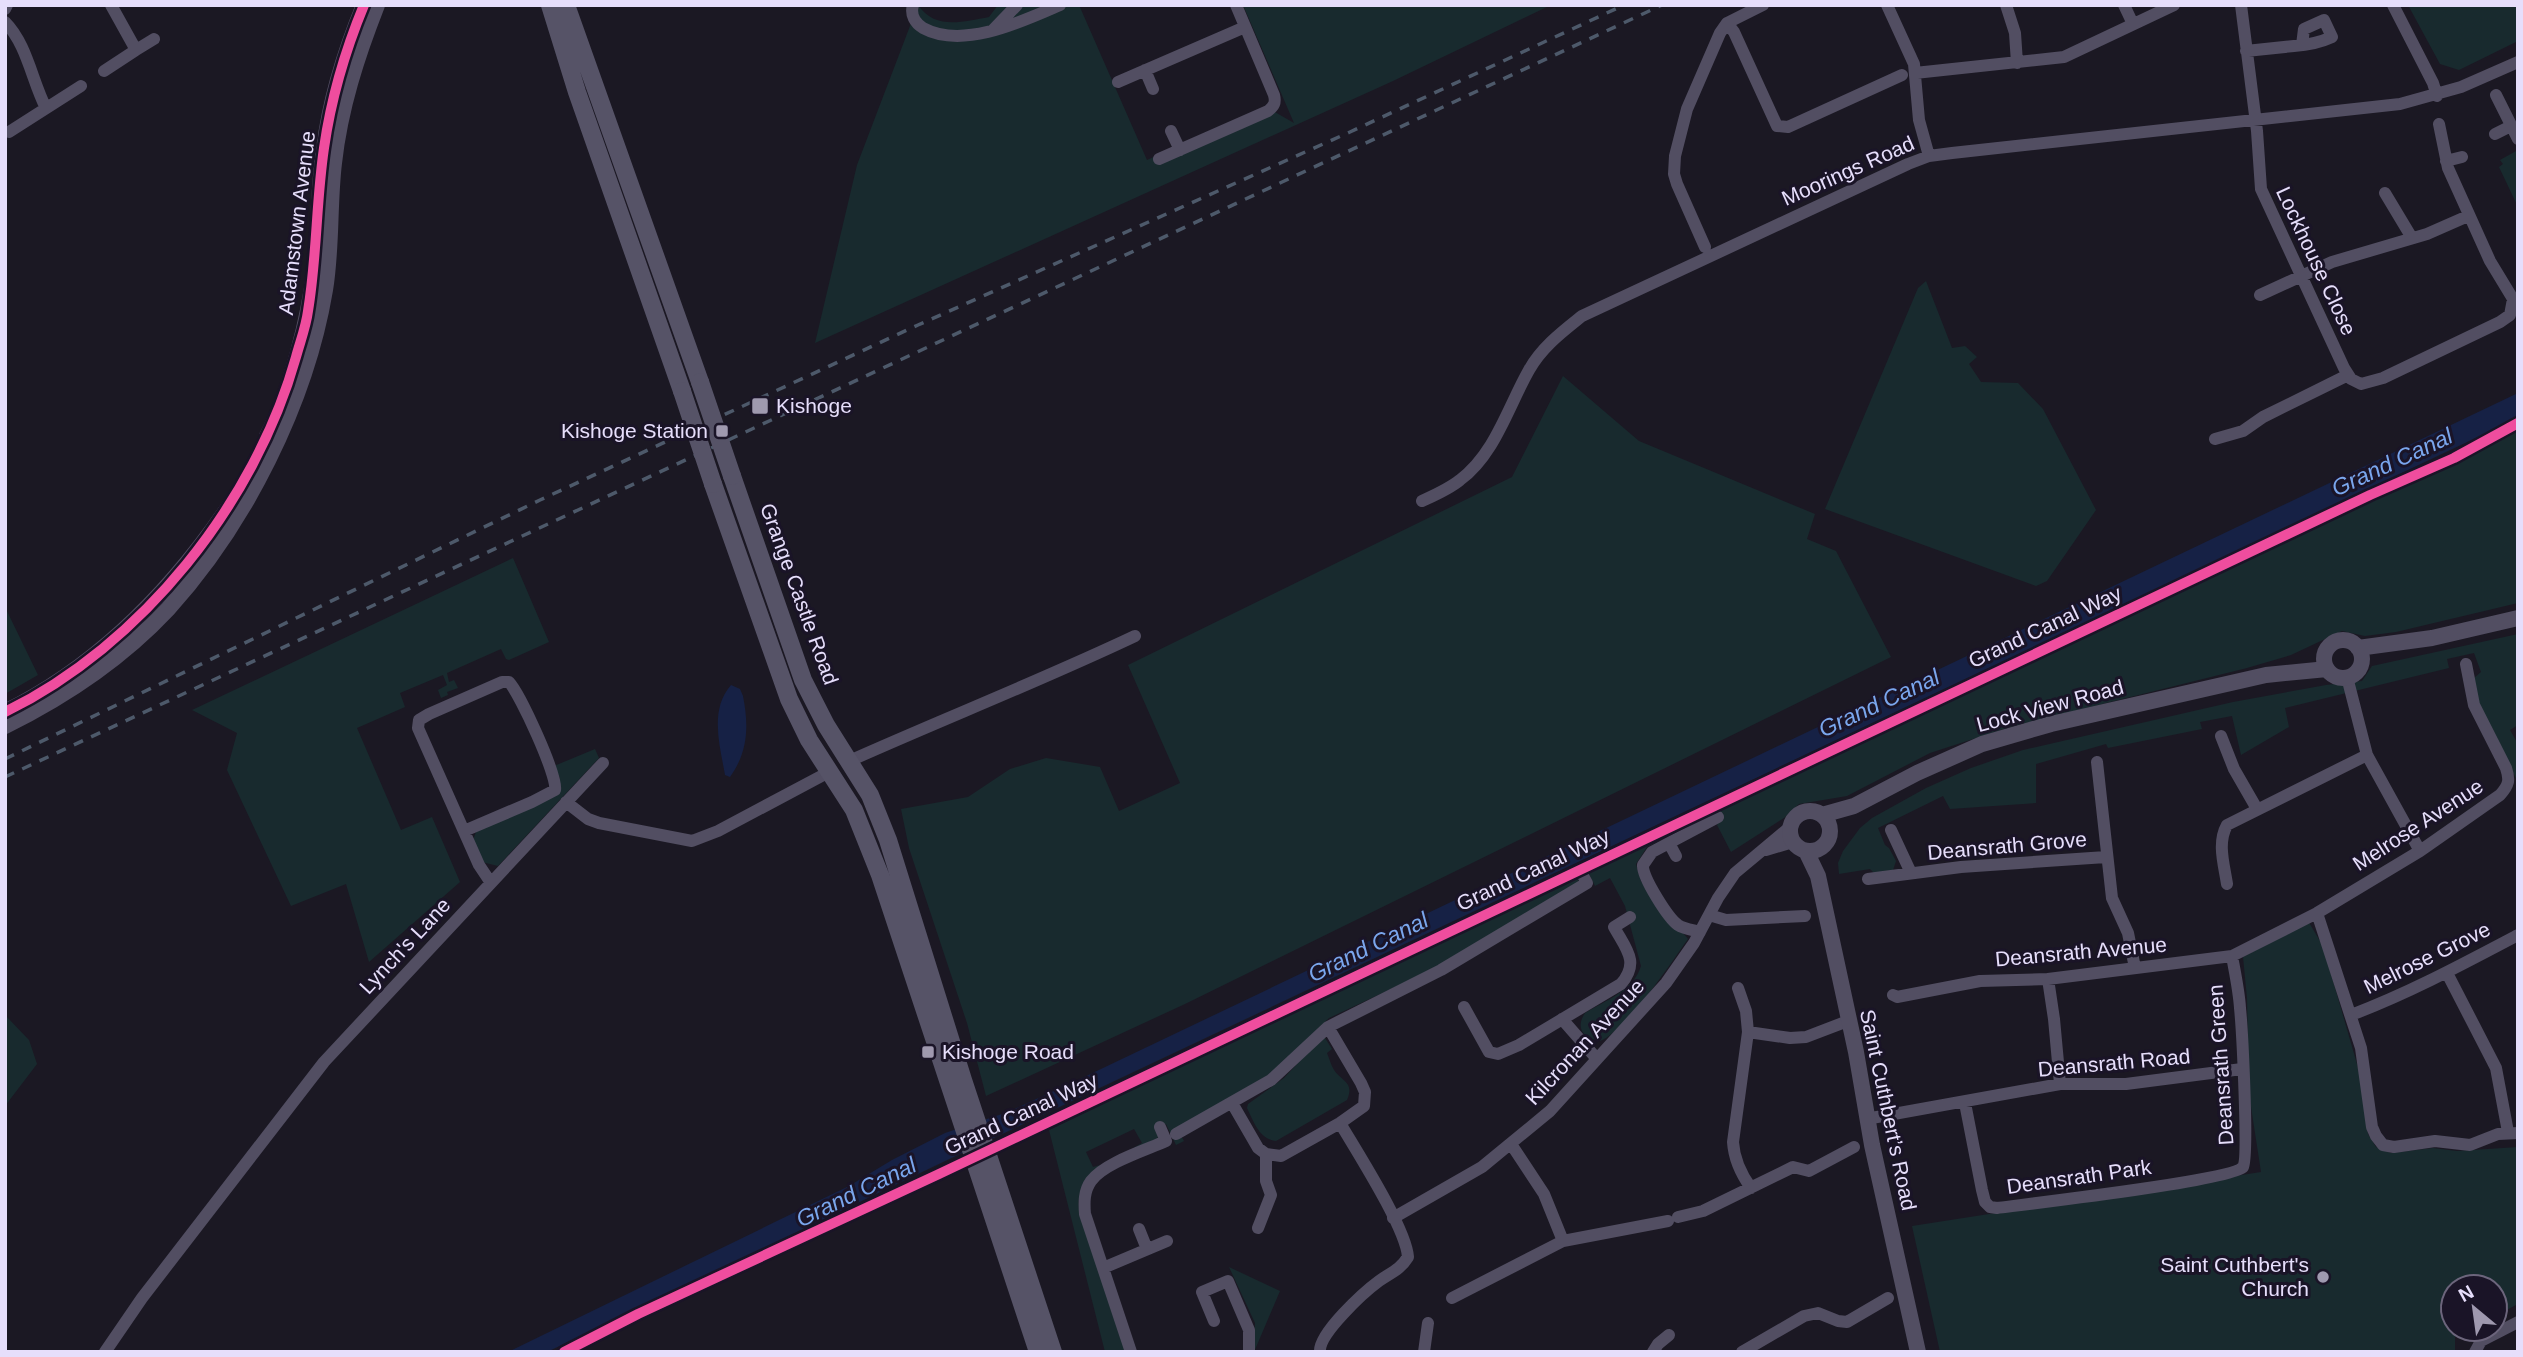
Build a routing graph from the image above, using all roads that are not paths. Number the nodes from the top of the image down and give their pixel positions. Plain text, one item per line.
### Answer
1 (111, 5) edge
2 (364, 5) edge
3 (377, 5) edge
4 (550, 5) edge
5 (566, 5) edge
6 (912, 5) edge
7 (1017, 5) edge
8 (1060, 5) edge
9 (1236, 5) edge
10 (1763, 5) edge
11 (1887, 5) edge
12 (2006, 5) edge
13 (2124, 5) edge
14 (2174, 5) edge
15 (2241, 5) edge
16 (2393, 5) edge
17 (5, 22) edge
18 (1727, 23) junction
19 (2133, 24) junction
20 (1245, 27) junction
21 (993, 31) junction
22 (154, 39) dead end
23 (2302, 46) dead end
24 (136, 50) junction
25 (2246, 51) junction
26 (2518, 62) edge
27 (2017, 63) junction
28 (1145, 70) junction
29 (104, 71) dead end
30 (1908, 74) junction
31 (1118, 82) dead end
32 (81, 86) dead end
33 (1153, 89) dead end
34 (2497, 95) dead end
35 (2437, 96) junction
36 (46, 108) junction
37 (2255, 118) junction
38 (2439, 124) dead end
39 (2511, 126) junction
40 (1171, 131) dead end
41 (9, 132) dead end
42 (2495, 134) dead end
43 (2518, 139) edge
44 (1180, 150) junction
45 (1929, 156) junction
46 (2462, 157) dead end
47 (1159, 159) dead end
48 (2446, 161) junction
49 (2385, 193) dead end
50 (2468, 216) junction
51 (2412, 238) junction
52 (1705, 247) dead end
53 (2302, 276) junction
54 (2260, 295) dead end
55 (2348, 375) junction
56 (2215, 439) dead end
57 (1422, 501) dead end
58 (2518, 618) edge
59 (1135, 636) dead end
60 (2360, 655) junction
61 (2326, 662) junction
62 (2466, 664) dead end
63 (2347, 677) junction
64 (5, 712) edge
65 (5, 726) edge
66 (2221, 736) dead end
67 (2367, 755) junction
68 (847, 762) junction
69 (2097, 762) dead end
70 (603, 763) dead end
71 (830, 772) junction
72 (566, 802) junction
73 (1854, 806) junction
74 (2257, 808) junction
75 (1822, 815) junction
76 (1718, 817) dead end
77 (464, 831) junction
78 (1891, 831) dead end
79 (1808, 841) junction
80 (1669, 843) junction
81 (2420, 850) junction
82 (1676, 856) dead end
83 (2106, 857) junction
84 (1581, 872) dead end
85 (1911, 873) junction
86 (1868, 878) dead end
87 (491, 883) junction
88 (2227, 884) dead end
89 (2317, 914) junction
90 (1709, 915) junction
91 (1805, 916) dead end
92 (1630, 917) dead end
93 (1700, 932) junction
94 (2518, 935) edge
95 (2270, 936) joint
96 (2232, 956) junction
97 (2135, 968) junction
98 (2447, 973) junction
99 (2048, 979) junction
100 (1738, 988) dead end
101 (1893, 995) dead end
102 (1464, 1007) dead end
103 (2351, 1015) junction
104 (1562, 1019) junction
105 (1848, 1021) junction
106 (1328, 1027) junction
107 (1748, 1032) junction
108 (1597, 1059) junction
109 (2242, 1069) junction
110 (957, 1084) junction
111 (2060, 1084) junction
112 (1965, 1102) junction
113 (1232, 1103) junction
114 (1866, 1119) junction
115 (1340, 1123) junction
116 (1160, 1127) dead end
117 (2513, 1132) edge
118 (1176, 1134) dead end
119 (1511, 1144) junction
120 (1854, 1147) dead end
121 (1266, 1154) junction
122 (2239, 1170) joint
123 (988, 1179) junction
124 (1751, 1188) junction
125 (1393, 1218) junction
126 (1258, 1228) dead end
127 (1139, 1229) dead end
128 (1167, 1241) dead end
129 (1563, 1241) junction
130 (1147, 1249) junction
131 (1103, 1268) junction
132 (1452, 1298) dead end
133 (1888, 1298) dead end
134 (1214, 1321) dead end
135 (2518, 1322) edge
136 (1428, 1323) dead end
137 (1669, 1335) dead end
138 (105, 1352) edge
139 (1038, 1352) edge
140 (1053, 1352) edge
141 (1132, 1352) edge
142 (1248, 1352) edge
143 (1320, 1352) edge
144 (1424, 1352) edge
145 (1653, 1352) edge
146 (1742, 1352) edge
147 (1918, 1352) edge
148 (2475, 1352) edge

1 - 24 street
2 - 64 street, Adamstown Avenue
3 - 65 street, Adamstown Avenue
4 - 71 main road, Grange Castle Road, bridge
5 - 68 main road, Grange Castle Road, bridge
6 - 21 street
7 - 21 street
8 - 21 street
9 - 20 street
10 - 18 street
11 - 30 street
12 - 27 street
13 - 19 street
14 - 19 street
15 - 25 street, Lockhouse Close
16 - 35 street
17 - 36 street
18 - 30 street
18 - 52 street
19 - 27 street
20 - 28 street
20 - 44 street
22 - 24 street
23 - 25 street
24 - 29 street
25 - 37 street, Lockhouse Close
26 - 35 street, Moorings Road
27 - 30 street
28 - 31 street
28 - 33 street
30 - 45 street
32 - 36 street
34 - 39 street
35 - 37 street, Moorings Road
36 - 41 street
37 - 45 street, Moorings Road
37 - 53 street, Lockhouse Close
38 - 48 street
39 - 42 street
39 - 43 street
40 - 44 street
44 - 47 street
45 - 57 street, Moorings Road
46 - 48 street
48 - 50 street
49 - 51 street
50 - 51 street
50 - 55 street
51 - 53 street
53 - 54 street
53 - 55 street, Lockhouse Close
55 - 56 street
58 - 60 street, Lock View Road
59 - 68 street
60 - 61 street, Lock View Road
60 - 63 street
61 - 63 street
61 - 73 street, Lock View Road
62 - 81 street, Melrose Avenue
63 - 67 street
66 - 74 street
67 - 74 street
67 - 81 street
68 - 110 main road, Grange Castle Road
69 - 83 street
70 - 72 street, Lynch's Lane
71 - 72 street
71 - 110 main road, Grange Castle Road
72 - 87 street, Lynch's Lane
73 - 75 street, Lock View Road
73 - 79 street, Lock View Road
74 - 88 street
75 - 79 street, Saint Cuthbert’s Road
75 - 79 street, Lock View Road
76 - 80 street
77 - 77 street
77 - 87 street
78 - 85 street, Deansrath Grove
79 - 90 street, Kilcronan Avenue
79 - 105 street, Saint Cuthbert’s Road
80 - 82 street
80 - 93 street
81 - 89 street, Melrose Avenue
83 - 85 street, Deansrath Grove
83 - 97 street
84 - 106 street
85 - 86 street, Deansrath Grove
87 - 138 street, Lynch's Lane
89 - 95 street, Melrose Avenue
89 - 103 street
90 - 91 street
90 - 93 street, Kilcronan Avenue
92 - 104 street
93 - 108 street, Kilcronan Avenue
94 - 98 street, Melrose Grove
95 - 96 street, Deansrath Avenue
96 - 97 street, Deansrath Avenue
96 - 109 street, Deansrath Green
97 - 99 street, Deansrath Avenue
98 - 103 street, Melrose Grove
98 - 117 street
99 - 101 street, Deansrath Avenue
99 - 111 street
100 - 107 street
102 - 104 street
103 - 117 street
104 - 108 street
105 - 107 street
105 - 114 street, Saint Cuthbert’s Road
106 - 113 street
106 - 115 street
107 - 124 street
108 - 119 street, Kilcronan Avenue
109 - 111 street, Deansrath Road
109 - 122 street, Deansrath Green
110 - 123 main road, Grange Castle Road
111 - 112 street, Deansrath Road
112 - 114 street, Deansrath Road
112 - 122 street, Deansrath Park
113 - 118 street
113 - 121 street
114 - 147 street, Saint Cuthbert’s Road
115 - 121 street
115 - 125 street
116 - 131 street
119 - 125 street, Kilcronan Avenue
119 - 129 street
120 - 124 street
121 - 126 street
123 - 139 main road, Grange Castle Road
123 - 140 main road, Grange Castle Road
124 - 129 street
125 - 143 street
127 - 130 street
128 - 130 street
129 - 132 street
130 - 131 street
131 - 141 street
133 - 146 street
134 - 142 street
135 - 148 street
136 - 144 street
137 - 145 street

